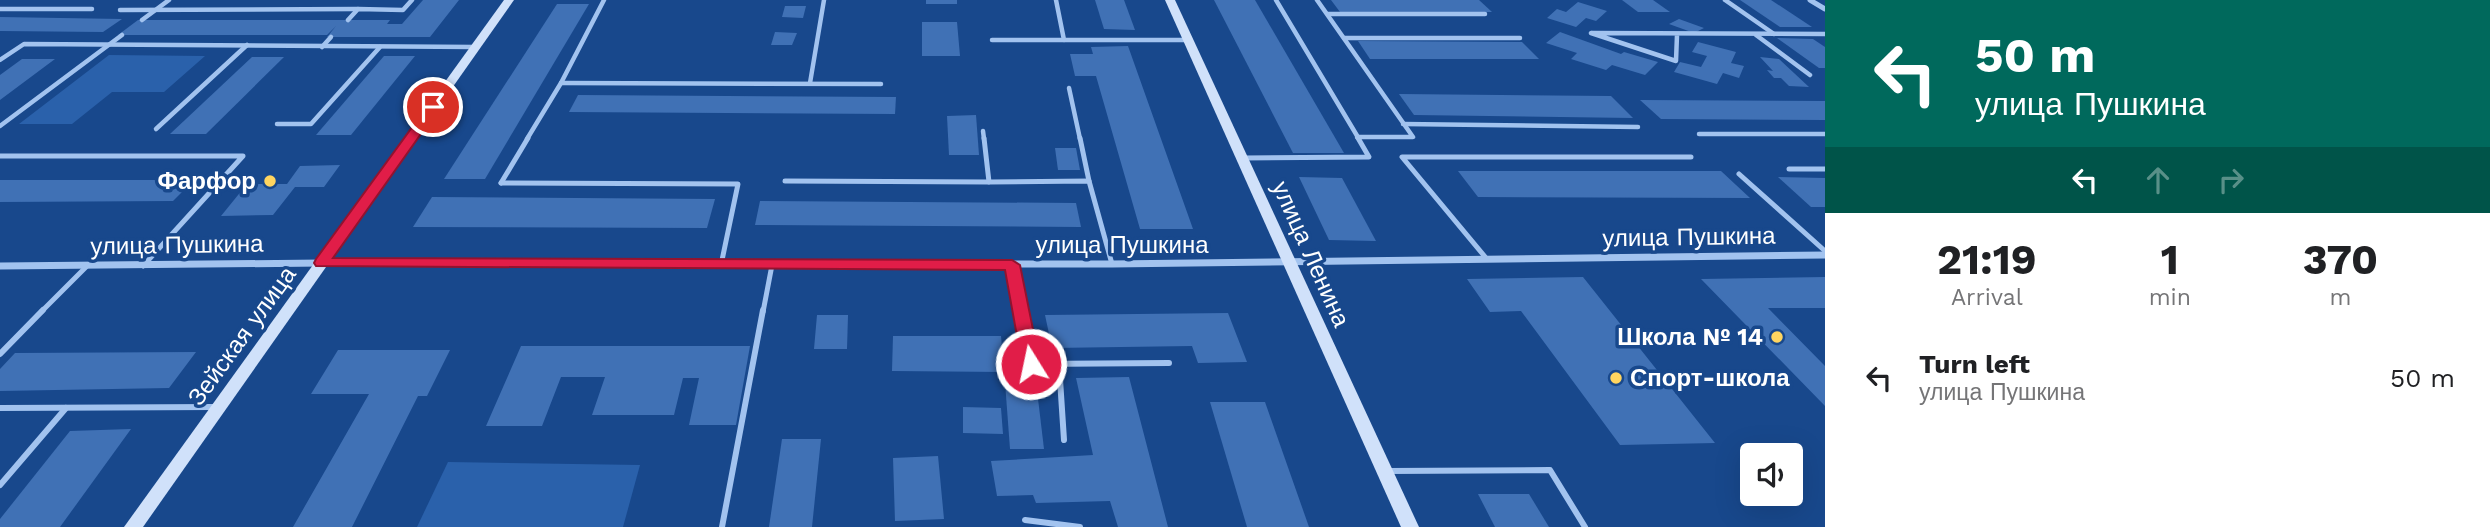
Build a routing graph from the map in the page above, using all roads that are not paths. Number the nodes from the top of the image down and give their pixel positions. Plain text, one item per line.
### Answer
1 (169, 0) edge
2 (412, 0) edge
3 (509, 0) edge
4 (604, 0) edge
5 (824, 0) edge
6 (1056, 0) edge
7 (1170, 0) edge
8 (1276, 0) edge
9 (1318, 0) edge
10 (1725, 0) edge
11 (1810, 0) edge
12 (0, 9) edge
13 (92, 9) dead end
14 (157, 9) junction
15 (358, 9) junction
16 (1825, 9) edge
17 (120, 10) dead end
18 (1328, 14) junction
19 (1485, 14) dead end
20 (142, 20) dead end
21 (348, 20) dead end
22 (1755, 34) junction
23 (1774, 34) junction
24 (1825, 34) edge
25 (122, 35) dead end
26 (1676, 35) junction
27 (331, 37) dead end
28 (1344, 38) junction
29 (1520, 38) dead end
30 (992, 40) dead end
31 (1064, 40) junction
32 (1189, 40) junction
33 (110, 44) junction
34 (247, 46) junction
35 (323, 47) junction
36 (380, 47) junction
37 (475, 47) junction
38 (0, 60) edge
39 (1810, 75) dead end
40 (561, 83) junction
41 (810, 83) junction
42 (881, 84) dead end
43 (1069, 88) dead end
44 (276, 124) dead end
45 (1403, 124) junction
46 (0, 126) edge
47 (1638, 127) dead end
48 (156, 129) dead end
49 (983, 131) dead end
50 (1699, 134) dead end
51 (1825, 134) edge
52 (1357, 137) junction
53 (0, 156) edge
54 (1691, 157) dead end
55 (1243, 158) junction
56 (1789, 169) dead end
57 (1825, 169) edge
58 (1740, 174) dead end
59 (785, 181) dead end
60 (1089, 181) junction
61 (989, 182) junction
62 (1825, 253) edge
63 (1486, 258) junction
64 (1290, 261) junction
65 (322, 263) junction
66 (1112, 264) junction
67 (721, 265) junction
68 (772, 265) junction
69 (1012, 265) junction
70 (0, 266) edge
71 (87, 266) junction
72 (143, 266) junction
73 (0, 354) edge
74 (1169, 363) dead end
75 (1059, 364) junction
76 (219, 407) junction
77 (0, 408) edge
78 (66, 408) junction
79 (1065, 440) dead end
80 (1384, 471) junction
81 (0, 485) edge
82 (1026, 520) dead end
83 (133, 527) edge
84 (722, 527) edge
85 (1080, 527) edge
86 (1410, 527) edge
87 (1585, 527) edge

1 - 14 lane
2 - 15 lane
3 - 37 street, Зейская улица
4 - 40 lane
5 - 41 lane
6 - 31 lane
7 - 32 street, улица Ленина
8 - 52 lane
9 - 18 lane
10 - 23 lane
11 - 16 street
12 - 13 lane
14 - 15 lane
14 - 17 lane
14 - 20 lane
15 - 21 lane
18 - 19 lane
18 - 28 lane
22 - 23 lane
22 - 26 lane
22 - 39 lane
23 - 24 lane
25 - 33 lane
26 - 26 lane
27 - 35 lane
28 - 29 lane
28 - 45 lane
30 - 31 lane
31 - 32 lane
32 - 55 street, улица Ленина
33 - 34 lane
33 - 38 lane
33 - 46 lane
34 - 35 lane
34 - 48 lane
35 - 36 lane
36 - 37 lane
36 - 44 lane
37 - 65 street, Зейская улица
40 - 41 lane
40 - 67 lane
41 - 42 lane
43 - 60 lane
45 - 47 lane
45 - 52 lane
49 - 61 lane
50 - 51 lane
52 - 55 lane
53 - 72 lane
54 - 63 lane
55 - 64 street, улица Ленина
56 - 57 lane
58 - 62 lane
59 - 61 lane
60 - 61 lane
60 - 66 lane
62 - 63 street, улица Пушкина
63 - 64 street, улица Пушкина
64 - 66 street, улица Пушкина
64 - 80 street, улица Ленина
65 - 67 street, улица Пушкина
65 - 72 street, улица Пушкина
65 - 76 street, Зейская улица
66 - 69 street, улица Пушкина
67 - 68 street, улица Пушкина
68 - 69 street, улица Пушкина
68 - 84 lane
69 - 75 lane
70 - 71 street, улица Пушкина
71 - 72 street, улица Пушкина
71 - 73 lane
74 - 75 lane
75 - 79 lane
76 - 78 lane
76 - 83 street, Зейская улица
77 - 78 lane
78 - 81 lane
80 - 86 street, улица Ленина
80 - 87 lane
82 - 85 lane

